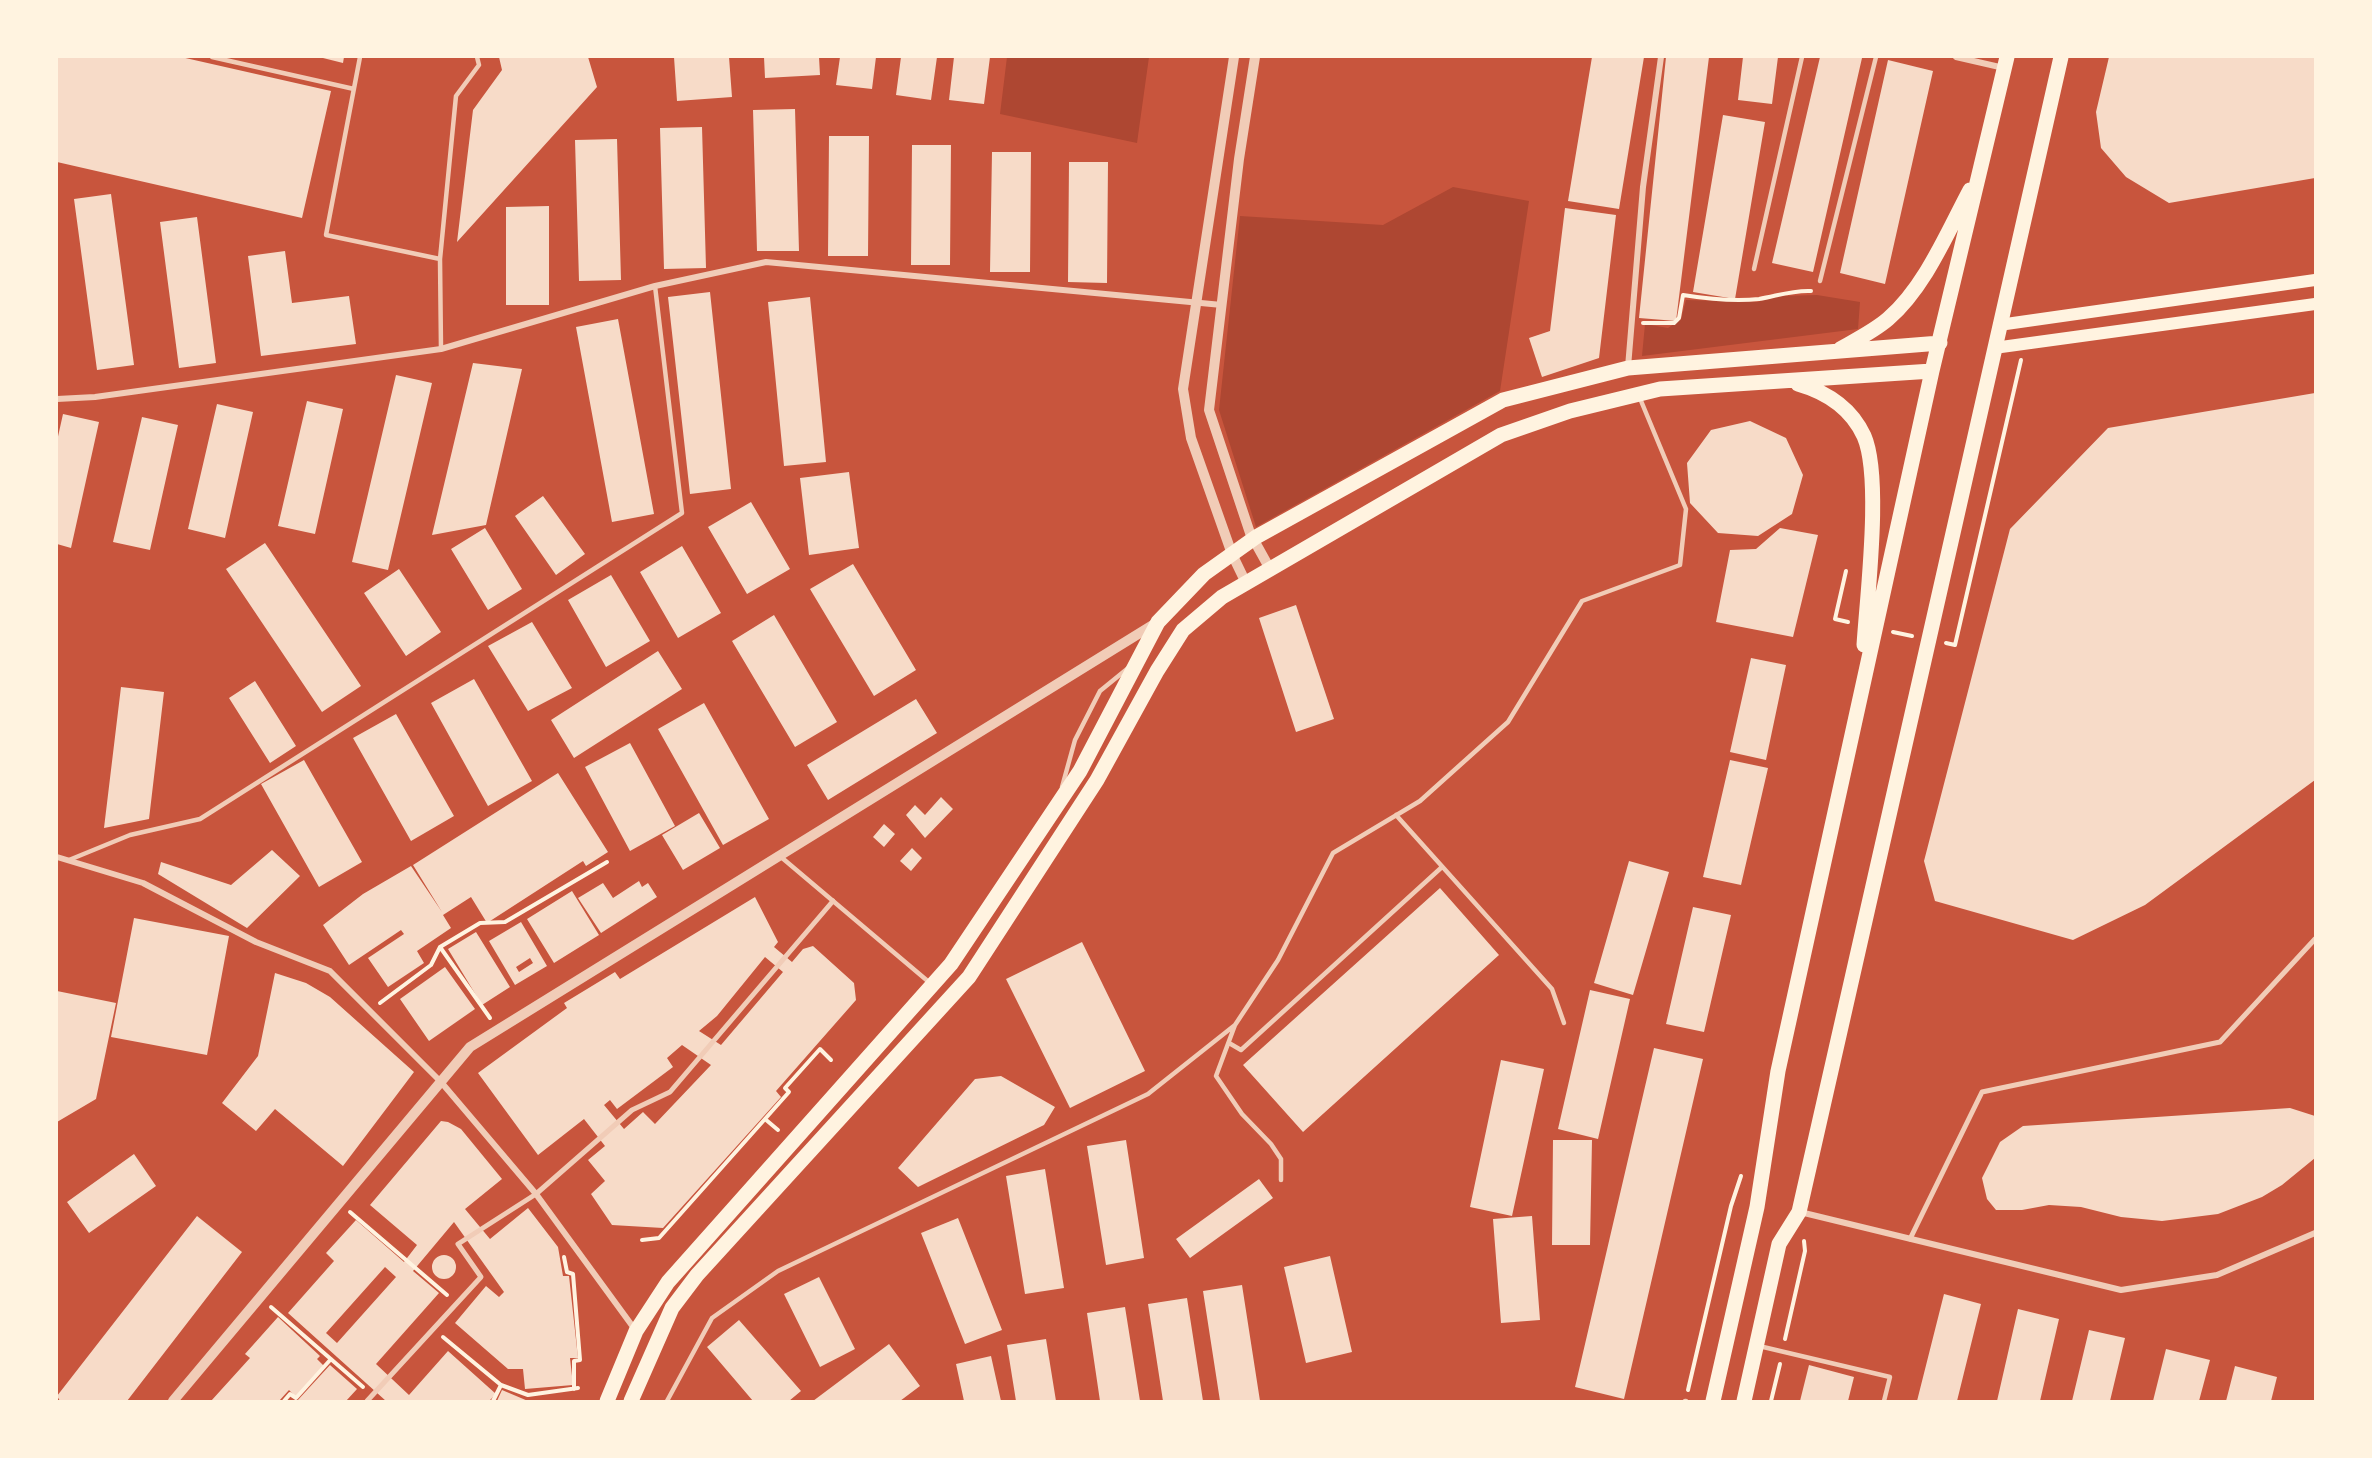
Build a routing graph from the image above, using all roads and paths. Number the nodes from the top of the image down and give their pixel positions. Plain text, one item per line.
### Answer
1 (212, 57) edge
2 (360, 57) edge
3 (477, 57) edge
4 (1234, 57) edge
5 (1255, 57) edge
6 (1661, 57) edge
7 (1802, 57) edge
8 (1876, 57) edge
9 (1956, 57) edge
10 (2061, 57) edge
11 (2006, 62) edge
12 (354, 89) junction
13 (1979, 175) junction
14 (440, 259) junction
15 (1754, 269) dead end
16 (1820, 280) joint
17 (2315, 280) edge
18 (655, 286) junction
19 (1196, 303) junction
20 (2315, 304) edge
21 (1222, 305) junction
22 (1632, 322) junction
23 (1999, 325) junction
24 (1940, 343) junction
25 (2024, 344) junction
26 (1994, 348) junction
27 (441, 349) junction
28 (1837, 352) junction
29 (1628, 368) junction
30 (1932, 371) junction
31 (1787, 381) junction
32 (1639, 394) junction
33 (57, 399) edge
34 (1253, 539) junction
35 (1232, 554) junction
36 (1270, 569) junction
37 (1846, 571) dead end
38 (1246, 583) junction
39 (1835, 619) dead end
40 (1158, 622) junction
41 (1955, 645) dead end
42 (1861, 693) junction
43 (1396, 815) junction
44 (57, 857) edge
45 (781, 857) junction
46 (69, 860) junction
47 (607, 861) dead end
48 (1442, 867) junction
49 (833, 901) junction
50 (2315, 939) edge
51 (441, 947) junction
52 (932, 985) junction
53 (370, 1011) junction
54 (1564, 1023) dead end
55 (1235, 1025) junction
56 (498, 1030) junction
57 (1228, 1043) junction
58 (831, 1060) dead end
59 (441, 1082) junction
60 (1743, 1172) dead end
61 (1281, 1180) dead end
62 (536, 1194) junction
63 (340, 1204) junction
64 (1799, 1212) junction
65 (2315, 1233) edge
66 (1910, 1239) junction
67 (642, 1240) dead end
68 (562, 1248) dead end
69 (457, 1303) junction
70 (270, 1306) dead end
71 (433, 1329) junction
72 (636, 1331) junction
73 (1756, 1345) junction
74 (1783, 1351) junction
75 (331, 1359) junction
76 (501, 1384) junction
77 (373, 1395) junction
78 (173, 1401) edge
79 (284, 1401) edge
80 (368, 1401) edge
81 (493, 1401) edge
82 (608, 1401) edge
83 (631, 1401) edge
84 (667, 1401) edge
85 (1686, 1401) edge
86 (1713, 1401) edge
87 (1744, 1401) edge
88 (1771, 1401) edge
89 (1884, 1401) edge

1 - 12 lane
2 - 12 lane
3 - 14 lane
4 - 19 street
5 - 21 street
6 - 22 street
7 - 15 lane
8 - 16 lane
9 - 11 street
10 - 23 main road
11 - 13 main road
12 - 14 lane
13 - 24 main road
13 - 28 main road
14 - 27 lane
16 - 22 path
17 - 23 main road
18 - 19 street
18 - 27 street
18 - 46 lane
19 - 21 street
19 - 35 street
20 - 25 main road
21 - 34 street
22 - 29 street
23 - 26 main road
24 - 28 main road
24 - 30 main road
25 - 26 main road
25 - 41 path
26 - 64 main road
27 - 33 street
28 - 29 main road
29 - 34 main road
30 - 31 main road
30 - 42 main road
31 - 32 main road
31 - 42 main road
32 - 36 main road
32 - 43 lane
34 - 35 main road
34 - 36 street
35 - 38 street
35 - 40 main road
36 - 38 main road
37 - 39 path
38 - 83 main road
40 - 45 street
40 - 52 main road
42 - 86 main road
43 - 48 lane
43 - 55 lane
44 - 46 street
45 - 49 lane
45 - 56 street
46 - 53 street
47 - 51 path
48 - 54 lane
48 - 57 lane
49 - 52 lane
49 - 62 street
50 - 66 street
51 - 53 path
51 - 56 path
52 - 72 main road
53 - 59 street
55 - 57 lane
55 - 84 lane
56 - 59 street
57 - 61 lane
58 - 67 path
59 - 62 street
59 - 63 street
60 - 85 path
62 - 69 street
62 - 72 street
63 - 69 path
63 - 78 street
64 - 66 street
64 - 73 main road
64 - 74 path
65 - 66 street
68 - 76 path
69 - 71 street
70 - 75 path
71 - 76 path
71 - 77 street
72 - 82 main road
73 - 74 lane
73 - 87 main road
74 - 88 path
74 - 89 lane
75 - 77 path
75 - 79 path
76 - 81 path
77 - 80 street

